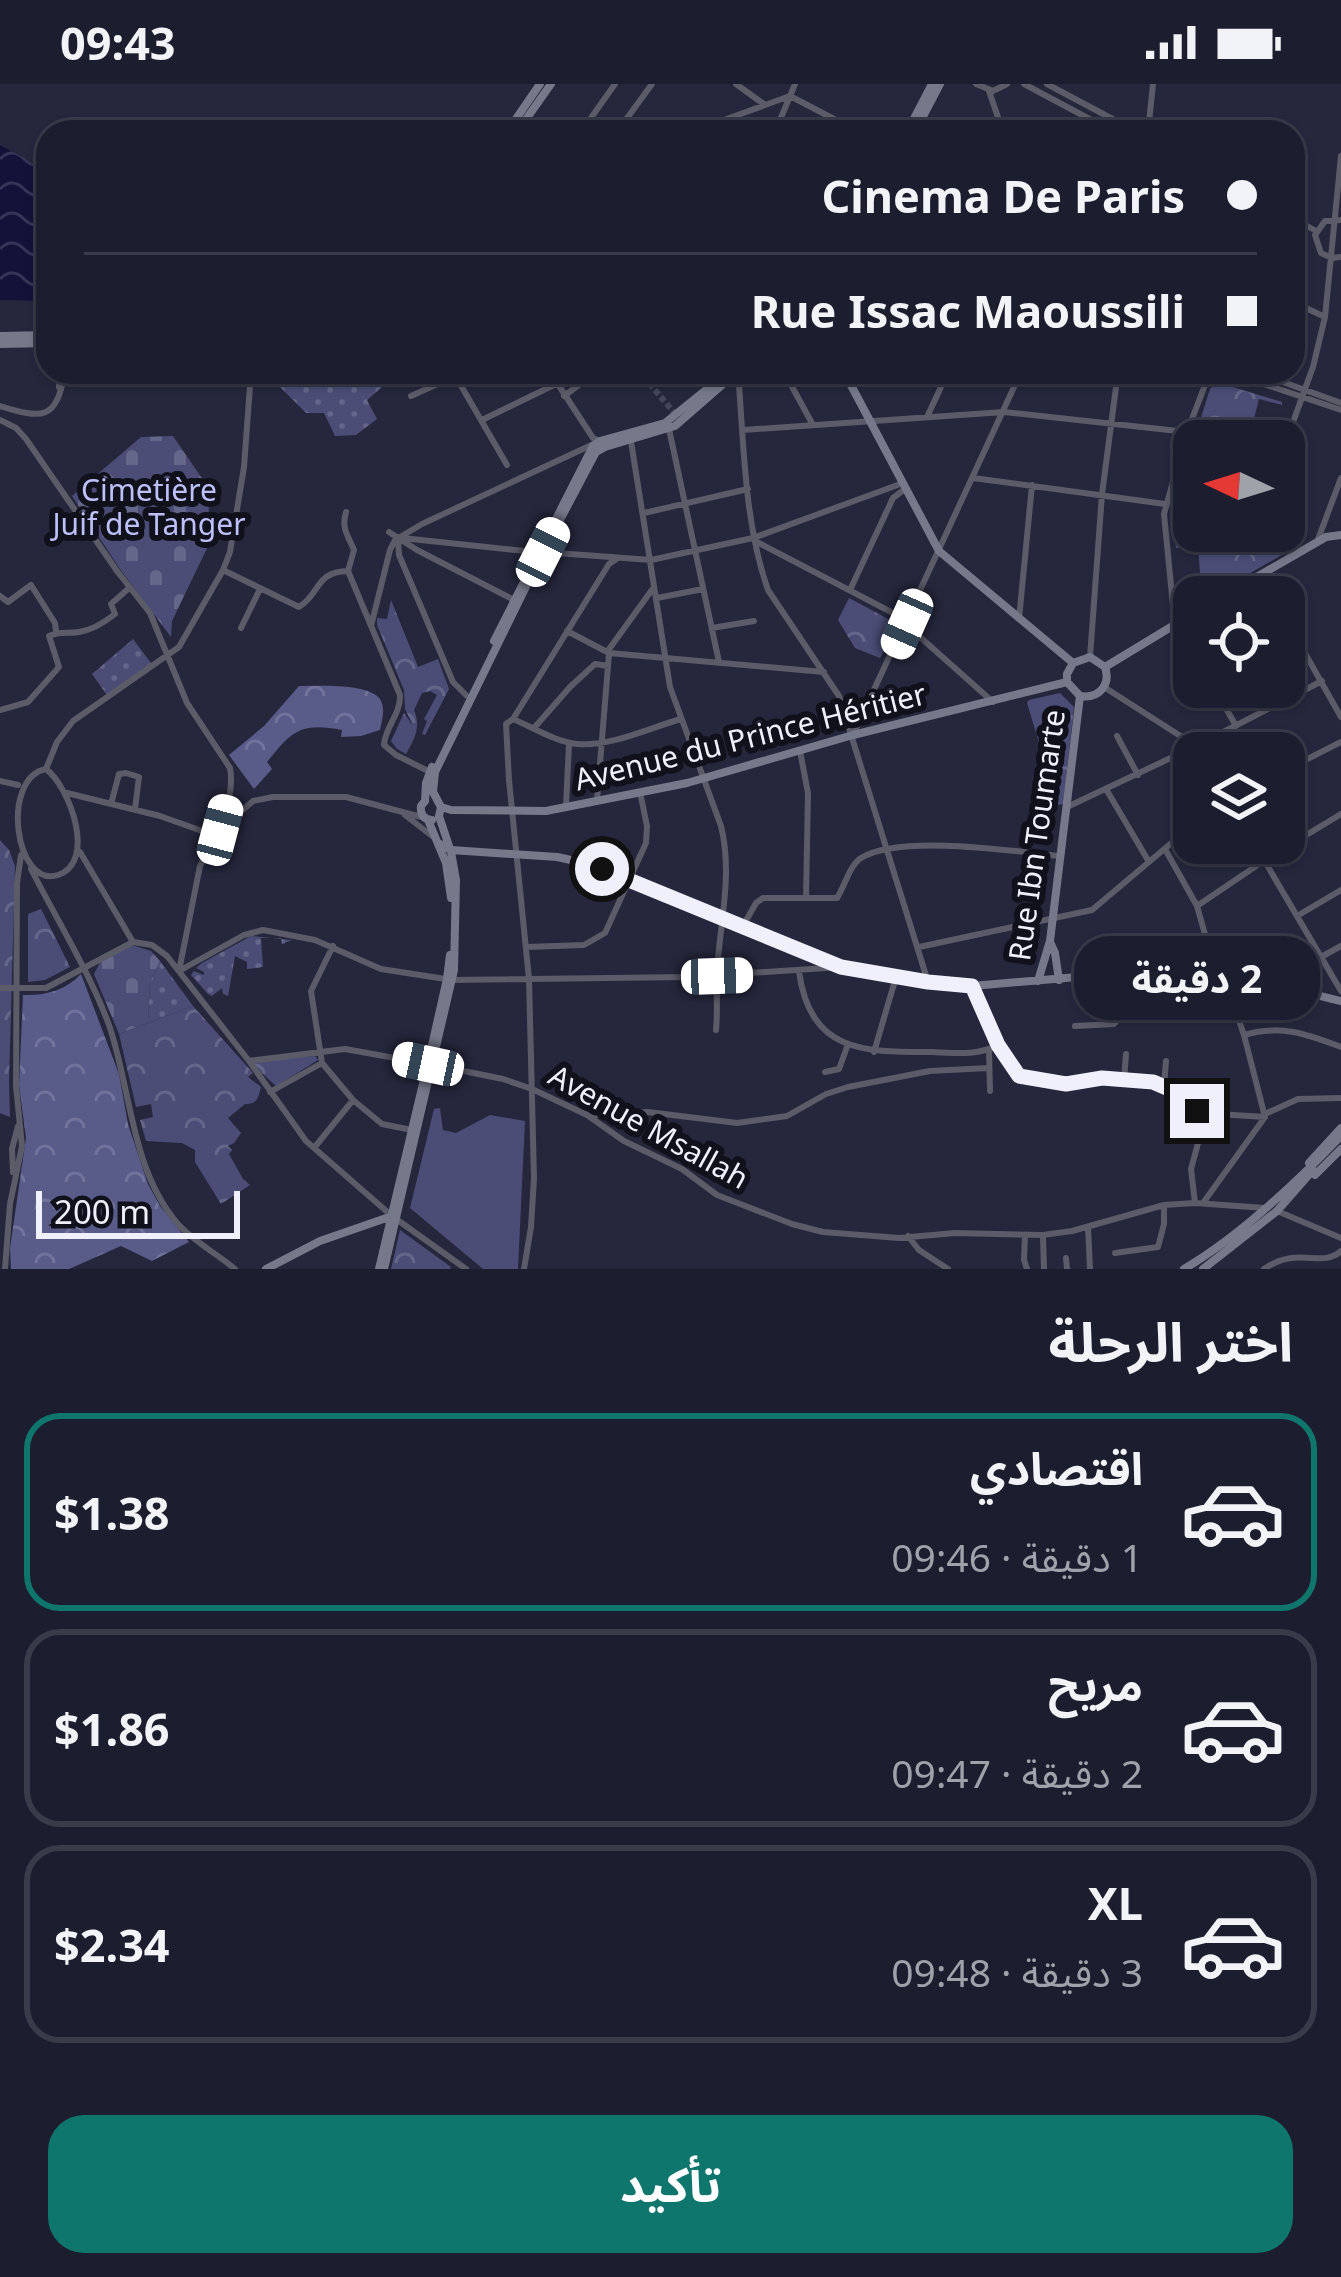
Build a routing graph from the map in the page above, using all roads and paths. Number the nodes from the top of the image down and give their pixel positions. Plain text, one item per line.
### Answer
1 (540, 84) edge
2 (551, 84) edge
3 (615, 84) edge
4 (652, 84) edge
5 (736, 84) edge
6 (795, 84) edge
7 (936, 84) edge
8 (976, 84) edge
9 (1007, 84) edge
10 (1024, 84) edge
11 (1047, 84) edge
12 (1154, 84) edge
13 (989, 91) junction
14 (790, 96) junction
15 (765, 105) junction
16 (515, 120) edge
17 (526, 120) edge
18 (590, 120) edge
19 (625, 120) edge
20 (724, 120) edge
21 (781, 120) edge
22 (837, 120) edge
23 (917, 120) edge
24 (999, 120) edge
25 (1092, 120) edge
26 (1114, 120) edge
27 (1150, 120) edge
28 (1341, 156) edge
29 (1338, 219) edge
30 (1305, 225) edge
31 (1316, 231) junction
32 (1336, 258) edge
33 (1305, 308) edge
34 (1325, 317) junction
35 (36, 339) edge
36 (0, 340) edge
37 (60, 384) edge
38 (249, 384) edge
39 (436, 384) edge
40 (460, 384) edge
41 (556, 384) joint
42 (580, 384) edge
43 (718, 384) edge
44 (721, 384) edge
45 (736, 384) edge
46 (791, 384) edge
47 (851, 384) edge
48 (942, 384) edge
49 (1016, 384) edge
50 (1116, 384) edge
51 (1206, 384) edge
52 (1270, 384) edge
53 (1282, 384) edge
54 (1303, 393) junction
55 (411, 396) dead end
56 (564, 396) junction
57 (0, 406) edge
58 (1341, 406) edge
59 (1004, 412) junction
60 (927, 417) junction
61 (0, 419) edge
62 (482, 420) junction
63 (1192, 420) edge
64 (1294, 420) edge
65 (871, 421) junction
66 (1110, 424) junction
67 (813, 425) junction
68 (669, 429) junction
69 (743, 430) junction
70 (1173, 431) edge
71 (628, 438) junction
72 (600, 441) junction
73 (508, 465) dead end
74 (973, 478) junction
75 (1173, 478) edge
76 (1341, 478) edge
77 (1032, 485) junction
78 (904, 486) junction
79 (748, 489) junction
80 (1102, 494) junction
81 (685, 504) junction
82 (1165, 504) junction
83 (346, 512) dead end
84 (644, 513) junction
85 (389, 532) dead end
86 (1338, 535) edge
87 (398, 538) junction
88 (754, 540) junction
89 (1317, 542) junction
90 (1341, 545) edge
91 (695, 550) junction
92 (939, 551) junction
93 (539, 552) junction
94 (619, 558) junction
95 (651, 560) junction
96 (223, 569) junction
97 (348, 571) junction
98 (1260, 575) edge
99 (655, 585) junction
100 (128, 589) dead end
101 (260, 589) junction
102 (703, 589) junction
103 (850, 590) junction
104 (657, 598) junction
105 (4, 599) edge
106 (514, 600) junction
107 (1173, 606) edge
108 (1019, 619) junction
109 (754, 621) dead end
110 (907, 624) junction
111 (1173, 625) edge
112 (371, 626) junction
113 (241, 628) dead end
114 (712, 628) junction
115 (567, 631) junction
116 (56, 632) junction
117 (608, 652) junction
118 (1305, 652) edge
119 (166, 655) junction
120 (666, 657) junction
121 (1090, 657) junction
122 (719, 662) junction
123 (1072, 663) junction
124 (608, 666) junction
125 (1105, 667) junction
126 (824, 672) junction
127 (1322, 681) junction
128 (1067, 682) junction
129 (1105, 687) junction
130 (467, 695) junction
131 (1080, 696) junction
132 (993, 701) junction
133 (1226, 708) edge
134 (0, 710) edge
135 (1341, 717) edge
136 (681, 719) junction
137 (515, 720) junction
138 (1236, 726) junction
139 (534, 728) junction
140 (1226, 732) edge
141 (1173, 733) edge
142 (854, 735) junction
143 (1118, 736) dead end
144 (602, 742) junction
145 (1341, 742) edge
146 (569, 743) junction
147 (800, 751) junction
148 (1173, 760) edge
149 (1305, 760) edge
150 (46, 769) junction
151 (428, 775) junction
152 (1138, 775) junction
153 (703, 779) junction
154 (0, 782) edge
155 (18, 785) junction
156 (1106, 789) junction
157 (640, 792) junction
158 (67, 793) junction
159 (597, 800) junction
160 (424, 802) junction
161 (111, 804) junction
162 (566, 806) junction
163 (1065, 808) junction
164 (135, 809) junction
165 (397, 810) junction
166 (513, 811) junction
167 (434, 813) junction
168 (1341, 814) edge
169 (218, 833) junction
170 (1305, 836) edge
171 (1173, 842) edge
172 (440, 844) junction
173 (887, 848) junction
174 (79, 849) junction
175 (1165, 849) junction
176 (451, 850) junction
177 (518, 854) junction
178 (21, 855) junction
179 (1059, 856) junction
180 (1149, 862) junction
181 (1259, 864) edge
182 (1267, 864) edge
183 (31, 869) junction
184 (627, 880) junction
185 (1341, 890) edge
186 (806, 898) junction
187 (1197, 906) junction
188 (1297, 916) junction
189 (722, 917) junction
190 (1052, 918) junction
191 (743, 926) junction
192 (1050, 941) junction
193 (133, 942) junction
194 (333, 946) junction
195 (1341, 946) edge
196 (526, 947) junction
197 (919, 947) junction
198 (1321, 957) junction
199 (82, 967) junction
200 (841, 967) junction
201 (179, 971) junction
202 (1218, 971) junction
203 (799, 972) junction
204 (1126, 974) junction
205 (717, 976) junction
206 (896, 977) junction
207 (450, 979) junction
208 (529, 979) junction
209 (1059, 980) junction
210 (1038, 981) junction
211 (928, 982) junction
212 (972, 986) junction
213 (0, 988) edge
214 (18, 989) junction
215 (1341, 991) edge
216 (1341, 1001) edge
217 (1141, 1007) dead end
218 (1130, 1008) junction
219 (1075, 1026) dead end
220 (716, 1030) dead end
221 (1244, 1035) junction
222 (998, 1045) junction
223 (847, 1046) junction
224 (1341, 1046) edge
225 (989, 1050) junction
226 (319, 1052) junction
227 (874, 1052) junction
228 (1126, 1054) dead end
229 (249, 1060) junction
230 (1166, 1061) dead end
231 (322, 1063) junction
232 (431, 1065) junction
233 (988, 1068) junction
234 (825, 1072) dead end
235 (1124, 1079) junction
236 (1164, 1085) junction
237 (532, 1089) junction
238 (990, 1091) dead end
239 (270, 1092) junction
240 (1341, 1098) edge
241 (353, 1100) junction
242 (1206, 1114) junction
243 (587, 1115) junction
244 (1265, 1116) junction
245 (19, 1122) junction
246 (412, 1130) junction
247 (1341, 1139) edge
248 (4, 1140) dead end
249 (12, 1145) junction
250 (314, 1149) junction
251 (14, 1175) junction
252 (1300, 1180) junction
253 (1199, 1203) junction
254 (1163, 1204) junction
255 (1265, 1208) junction
256 (1277, 1211) junction
257 (394, 1218) junction
258 (1088, 1226) junction
259 (1025, 1235) junction
260 (1043, 1235) junction
261 (908, 1236) junction
262 (1341, 1238) edge
263 (1341, 1251) edge
264 (1115, 1253) dead end
265 (1066, 1258) dead end
266 (461, 1267) edge
267 (5, 1269) edge
268 (235, 1269) edge
269 (266, 1269) edge
270 (382, 1269) edge
271 (524, 1269) edge
272 (948, 1269) edge
273 (1027, 1269) edge
274 (1044, 1269) edge
275 (1067, 1269) edge
276 (1090, 1269) edge
277 (1184, 1269) edge
278 (1203, 1269) edge
279 (1264, 1269) edge

1 - 16 street
2 - 17 street
3 - 18 street
4 - 19 street
5 - 15 street
6 - 14 street
7 - 23 street
8 - 13 street
9 - 13 street
10 - 25 street
11 - 26 street
12 - 27 street
13 - 24 street
14 - 15 street
14 - 21 street
14 - 22 street
15 - 20 street
28 - 29 street
29 - 31 street
29 - 32 street
30 - 31 street
31 - 32 street
32 - 34 street
33 - 34 street
34 - 54 street
35 - 36 street
37 - 57 street
38 - 96 street
39 - 55 street
40 - 62 street
41 - 56 street
41 - 62 street
42 - 56 street
43 - 71 street
44 - 68 street
45 - 69 street
46 - 67 street
47 - 65 street
48 - 60 street
49 - 59 street
50 - 66 street
51 - 63 street
52 - 54 street
53 - 54 street
54 - 58 street
54 - 64 street
56 - 72 street
59 - 60 street
59 - 66 street
59 - 74 street
60 - 65 street
61 - 119 street
62 - 73 street
65 - 67 street
65 - 78 street
66 - 70 street
66 - 80 street
67 - 69 street
68 - 71 street
68 - 81 street
69 - 79 street
71 - 72 street
71 - 84 street
71 - 93 street
72 - 87 street
72 - 106 street
74 - 77 street
74 - 92 street
75 - 82 street
76 - 89 street
77 - 80 street
77 - 108 street
78 - 88 street
78 - 92 street
78 - 103 street
79 - 81 street
79 - 88 street
80 - 82 street
80 - 121 street
81 - 84 street
81 - 91 street
82 - 107 street
83 - 97 street
84 - 95 street
85 - 87 street
86 - 89 street
86 - 90 street
87 - 93 street
87 - 106 street
87 - 112 street
87 - 130 street
88 - 91 street
88 - 103 street
88 - 126 street
89 - 98 street
91 - 95 street
91 - 102 street
92 - 108 street
92 - 110 street
93 - 94 street
93 - 167 street
94 - 95 street
94 - 115 street
95 - 99 street
96 - 101 street
96 - 119 street
97 - 101 street
97 - 112 street
99 - 104 street
99 - 117 street
100 - 116 street
101 - 113 street
102 - 104 street
102 - 114 street
103 - 110 street
104 - 120 street
105 - 116 street
106 - 130 street
108 - 123 street
109 - 114 street
110 - 132 street
110 - 142 street
111 - 125 street
112 - 151 street
114 - 122 street
115 - 117 street
115 - 137 street
116 - 134 street
117 - 120 street
117 - 124 street
118 - 127 street
119 - 150 street
119 - 169 street
120 - 122 street
120 - 136 street
121 - 123 street
121 - 125 street
122 - 126 street
123 - 128 street
124 - 139 street
124 - 144 street
125 - 129 street
126 - 142 street
127 - 135 street
127 - 138 street
128 - 131 street
128 - 132 street, Avenue du Prince Héritier
129 - 131 street
129 - 141 street
130 - 151 street
131 - 163 street, Rue Ibn Toumarte
132 - 142 street, Avenue du Prince Héritier
133 - 138 street
136 - 144 street
136 - 153 street
137 - 139 street
137 - 166 street
138 - 140 street
139 - 146 street
142 - 147 street, Avenue du Prince Héritier
142 - 173 street
143 - 152 street
144 - 146 street
144 - 159 street
145 - 149 street
146 - 162 street
147 - 153 street, Avenue du Prince Héritier
147 - 186 street
148 - 152 street
150 - 155 street
150 - 158 street
151 - 160 street
152 - 156 street
153 - 157 street, Avenue du Prince Héritier
153 - 189 street
154 - 155 street
155 - 178 street
156 - 163 street
156 - 180 street
157 - 159 street, Avenue du Prince Héritier
157 - 184 street
158 - 161 street
158 - 174 street
159 - 162 street, Avenue du Prince Héritier
160 - 165 street
160 - 167 street, Avenue du Prince Héritier
160 - 167 street
161 - 164 street
161 - 164 street
162 - 166 street, Avenue du Prince Héritier
163 - 179 street, Rue Ibn Toumarte
164 - 169 street
165 - 167 street
165 - 169 street
165 - 172 street
166 - 167 street, Avenue du Prince Héritier
166 - 177 street
167 - 172 street
167 - 176 street
168 - 170 street
169 - 201 street
171 - 175 street
172 - 176 street
172 - 207 street
173 - 179 street
173 - 186 street
173 - 197 street
174 - 183 street
174 - 193 street
175 - 180 street
175 - 187 street
176 - 177 street
176 - 207 street
177 - 184 street
177 - 196 street
178 - 183 street
178 - 214 street
179 - 190 street, Rue Ibn Toumarte
180 - 190 street
181 - 187 street
182 - 188 street
183 - 199 street
184 - 189 street
184 - 196 street
185 - 188 street
186 - 191 street
187 - 202 street
188 - 198 street
189 - 191 street
189 - 205 street
190 - 192 street, Rue Ibn Toumarte
190 - 197 street
191 - 200 street
192 - 209 street
192 - 210 street, Rue Ibn Toumarte
193 - 199 street
193 - 201 street
194 - 201 street
194 - 207 street
194 - 226 street
195 - 198 street
196 - 208 street
197 - 211 street
198 - 215 street
199 - 214 street
199 - 268 street
200 - 203 street
200 - 206 street
201 - 229 street
202 - 204 street
202 - 216 street
202 - 221 street
203 - 205 street
203 - 223 street
204 - 209 street
204 - 218 street
205 - 208 street
205 - 220 street
206 - 211 street
206 - 227 street
207 - 208 street
207 - 232 street
208 - 237 street
209 - 210 street
210 - 212 street
211 - 212 street
212 - 222 street
213 - 214 street
214 - 245 street
217 - 218 street
218 - 219 street
221 - 224 street
221 - 244 street
222 - 225 street
222 - 235 street
223 - 227 street
223 - 234 street
225 - 227 street
225 - 233 street
226 - 229 street, Avenue Msallah
226 - 231 street
226 - 232 street, Avenue Msallah
228 - 235 street
229 - 239 street
230 - 236 street
231 - 239 street
231 - 241 street
232 - 237 street, Avenue Msallah
232 - 246 street
232 - 257 street
233 - 238 street
233 - 243 street
235 - 236 street
236 - 242 street
237 - 243 street, Avenue Msallah
237 - 271 street
239 - 250 street
240 - 244 street
241 - 246 street
241 - 250 street
242 - 244 street
242 - 253 street
243 - 261 street, Avenue Msallah
244 - 253 street
245 - 249 street
245 - 251 street
246 - 257 street
247 - 252 street
248 - 249 street
249 - 251 street
250 - 257 street
251 - 267 street
252 - 255 street
252 - 256 street
253 - 254 street, Avenue Msallah
253 - 255 street, Avenue Msallah
254 - 258 street, Avenue Msallah
254 - 264 street
255 - 277 street
256 - 262 street
256 - 278 street
257 - 266 street
257 - 269 street
257 - 270 street
258 - 260 street, Avenue Msallah
258 - 276 street
259 - 260 street, Avenue Msallah
259 - 261 street, Avenue Msallah
259 - 273 street
260 - 274 street
261 - 272 street
263 - 279 street
265 - 275 street

